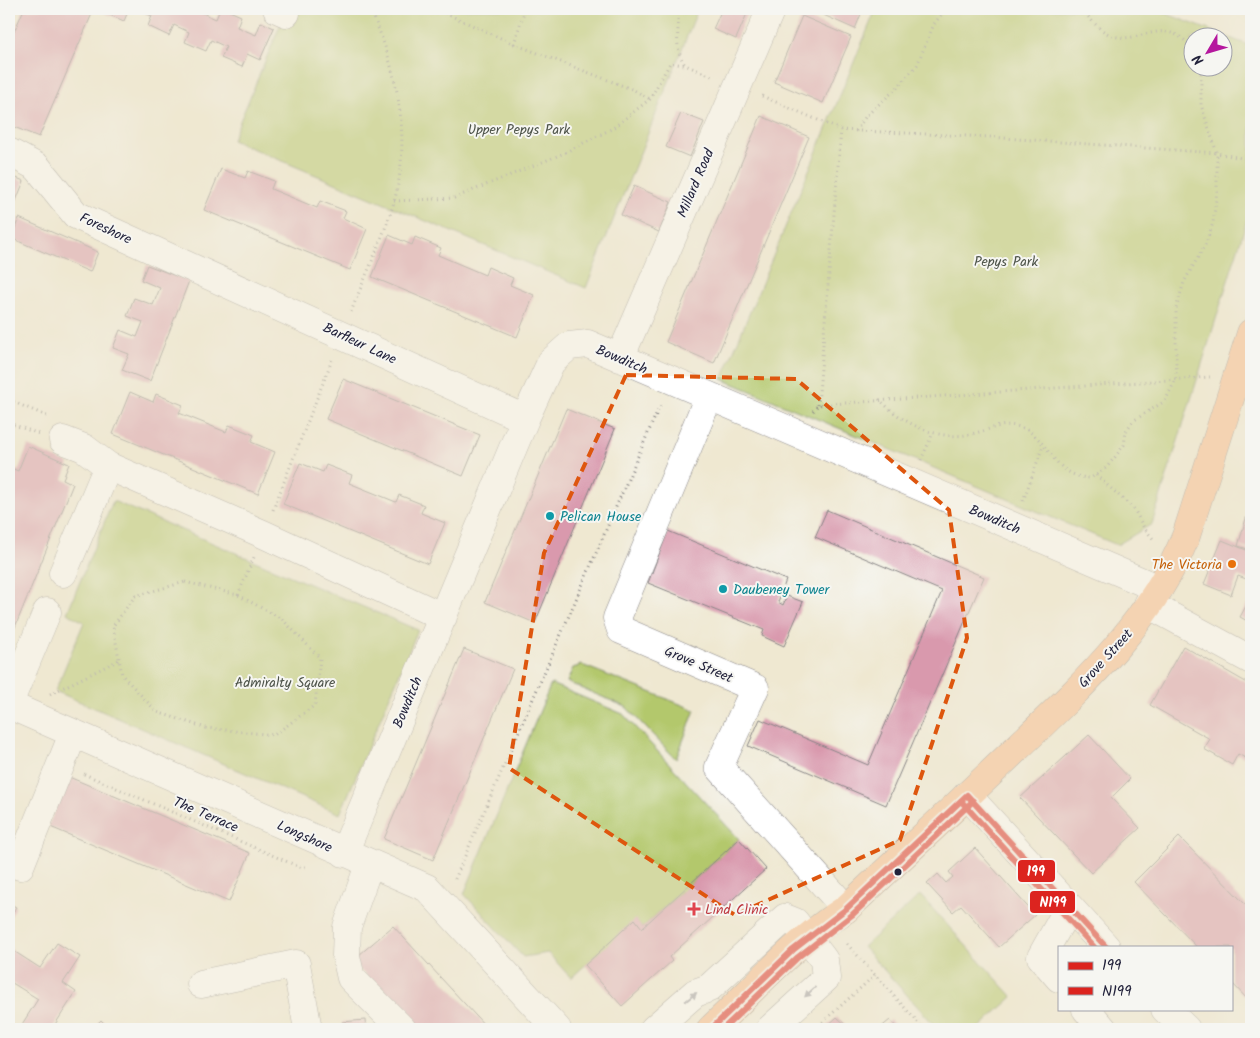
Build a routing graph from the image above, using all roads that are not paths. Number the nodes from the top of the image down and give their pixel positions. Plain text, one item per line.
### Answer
1 (772, 9) edge
2 (9, 152) edge
3 (194, 268) joint
4 (1251, 333) edge
5 (620, 358) junction
6 (710, 396) junction
7 (525, 419) junction
8 (60, 430) road end
9 (108, 466) junction
10 (63, 573) dead end
11 (1154, 597) junction
12 (47, 612) dead end
13 (443, 616) junction
14 (1251, 660) edge
15 (12, 706) edge
16 (73, 734) junction
17 (968, 795) junction
18 (344, 854) junction
19 (370, 865) junction
20 (20, 866) dead end
21 (1069, 907) junction
22 (846, 909) junction
23 (808, 937) junction
24 (1105, 946) edge
25 (1058, 977) edge
26 (201, 984) dead end
27 (1087, 1010) edge
28 (1167, 1010) edge
29 (379, 1017) edge
30 (308, 1029) edge
31 (402, 1029) edge
32 (557, 1029) edge
33 (654, 1029) edge
34 (711, 1029) edge
35 (770, 1029) edge
36 (1103, 1029) edge
37 (1186, 1029) edge

1 - 5 street, Millard Road
2 - 3 street, Foreshore
3 - 7 street, Barfleur Lane
4 - 11 main road, Grove Street
5 - 6 street, Bowditch
5 - 7 street, Bowditch
6 - 11 street, Bowditch
6 - 22 street, Grove Street
7 - 13 street, Bowditch
8 - 9 street
9 - 10 street
9 - 13 street
11 - 14 street, Bowditch
11 - 17 main road, Grove Street
12 - 15 street
13 - 18 street, Bowditch
15 - 16 street, Longshore
16 - 18 street, Longshore
16 - 20 street
17 - 21 street
17 - 22 main road, Grove Street
18 - 19 street, Longshore
19 - 29 street
19 - 32 street, Longshore
21 - 24 street
21 - 25 street
22 - 23 main road, Grove Street
33 -> 23 street
23 - 34 main road, Grove Street
23 -> 35 street
26 - 30 street
27 - 36 street
28 - 37 street
29 - 31 street

